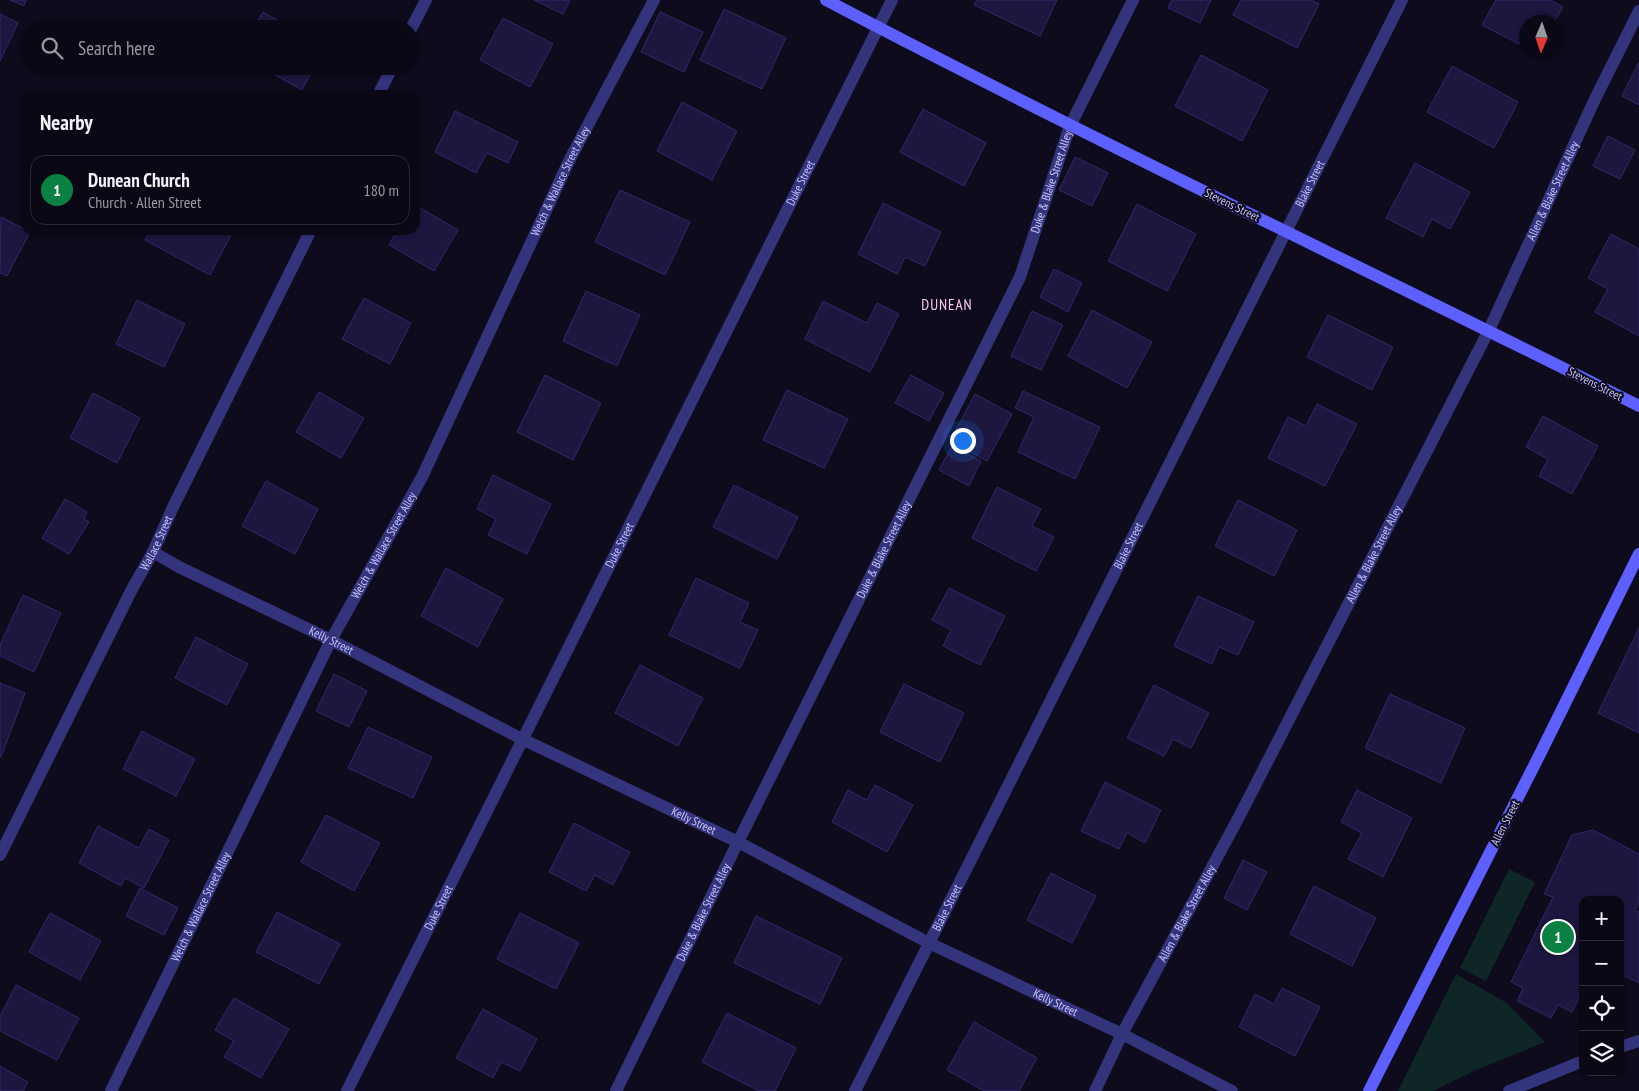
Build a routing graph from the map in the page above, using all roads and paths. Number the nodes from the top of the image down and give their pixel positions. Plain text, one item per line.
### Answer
1 (426, 0) edge
2 (654, 0) edge
3 (826, 0) edge
4 (892, 0) edge
5 (1133, 0) edge
6 (1402, 0) edge
7 (1639, 11) edge
8 (416, 20) edge
9 (878, 28) junction
10 (388, 75) edge
11 (381, 90) edge
12 (1070, 126) junction
13 (1287, 231) junction
14 (309, 235) edge
15 (1489, 330) junction
16 (1639, 406) edge
17 (153, 552) junction
18 (1639, 554) edge
19 (331, 640) junction
20 (522, 739) junction
21 (738, 842) junction
22 (0, 855) edge
23 (929, 943) junction
24 (1122, 1034) junction
25 (1639, 1041) edge
26 (1624, 1046) edge
27 (1579, 1063) edge
28 (112, 1091) edge
29 (347, 1091) edge
30 (616, 1091) edge
31 (855, 1091) edge
32 (1095, 1091) edge
33 (1232, 1091) edge
34 (1369, 1091) edge
35 (1509, 1091) edge

1 - 8 street
2 - 19 street, Welch & Wallace Street Alley
3 - 9 street, Stevens Street
4 - 9 street, Duke Street
5 - 12 street, Duke & Blake Street Alley
6 - 13 street, Blake Street
7 - 15 street, Allen & Blake Street Alley
9 - 12 street, Stevens Street
9 - 20 street, Duke Street
10 - 11 street
12 - 13 street, Stevens Street
12 - 21 street, Duke & Blake Street Alley
13 - 15 street, Stevens Street
13 - 23 street, Blake Street
14 - 17 street, Wallace Street
15 - 16 street, Stevens Street
15 - 24 street, Allen & Blake Street Alley
17 - 19 street, Kelly Street
17 - 22 street, Wallace Street
18 - 34 street, Allen Street
19 - 20 street, Kelly Street
19 - 28 street, Welch & Wallace Street Alley
20 - 21 street, Kelly Street
20 - 29 street, Duke Street
21 - 23 street, Kelly Street
21 - 30 street, Duke & Blake Street Alley
23 - 24 street, Kelly Street
23 - 31 street, Blake Street
24 - 32 street, Allen & Blake Street Alley
24 - 33 street, Kelly Street
25 - 26 street
27 - 35 street

